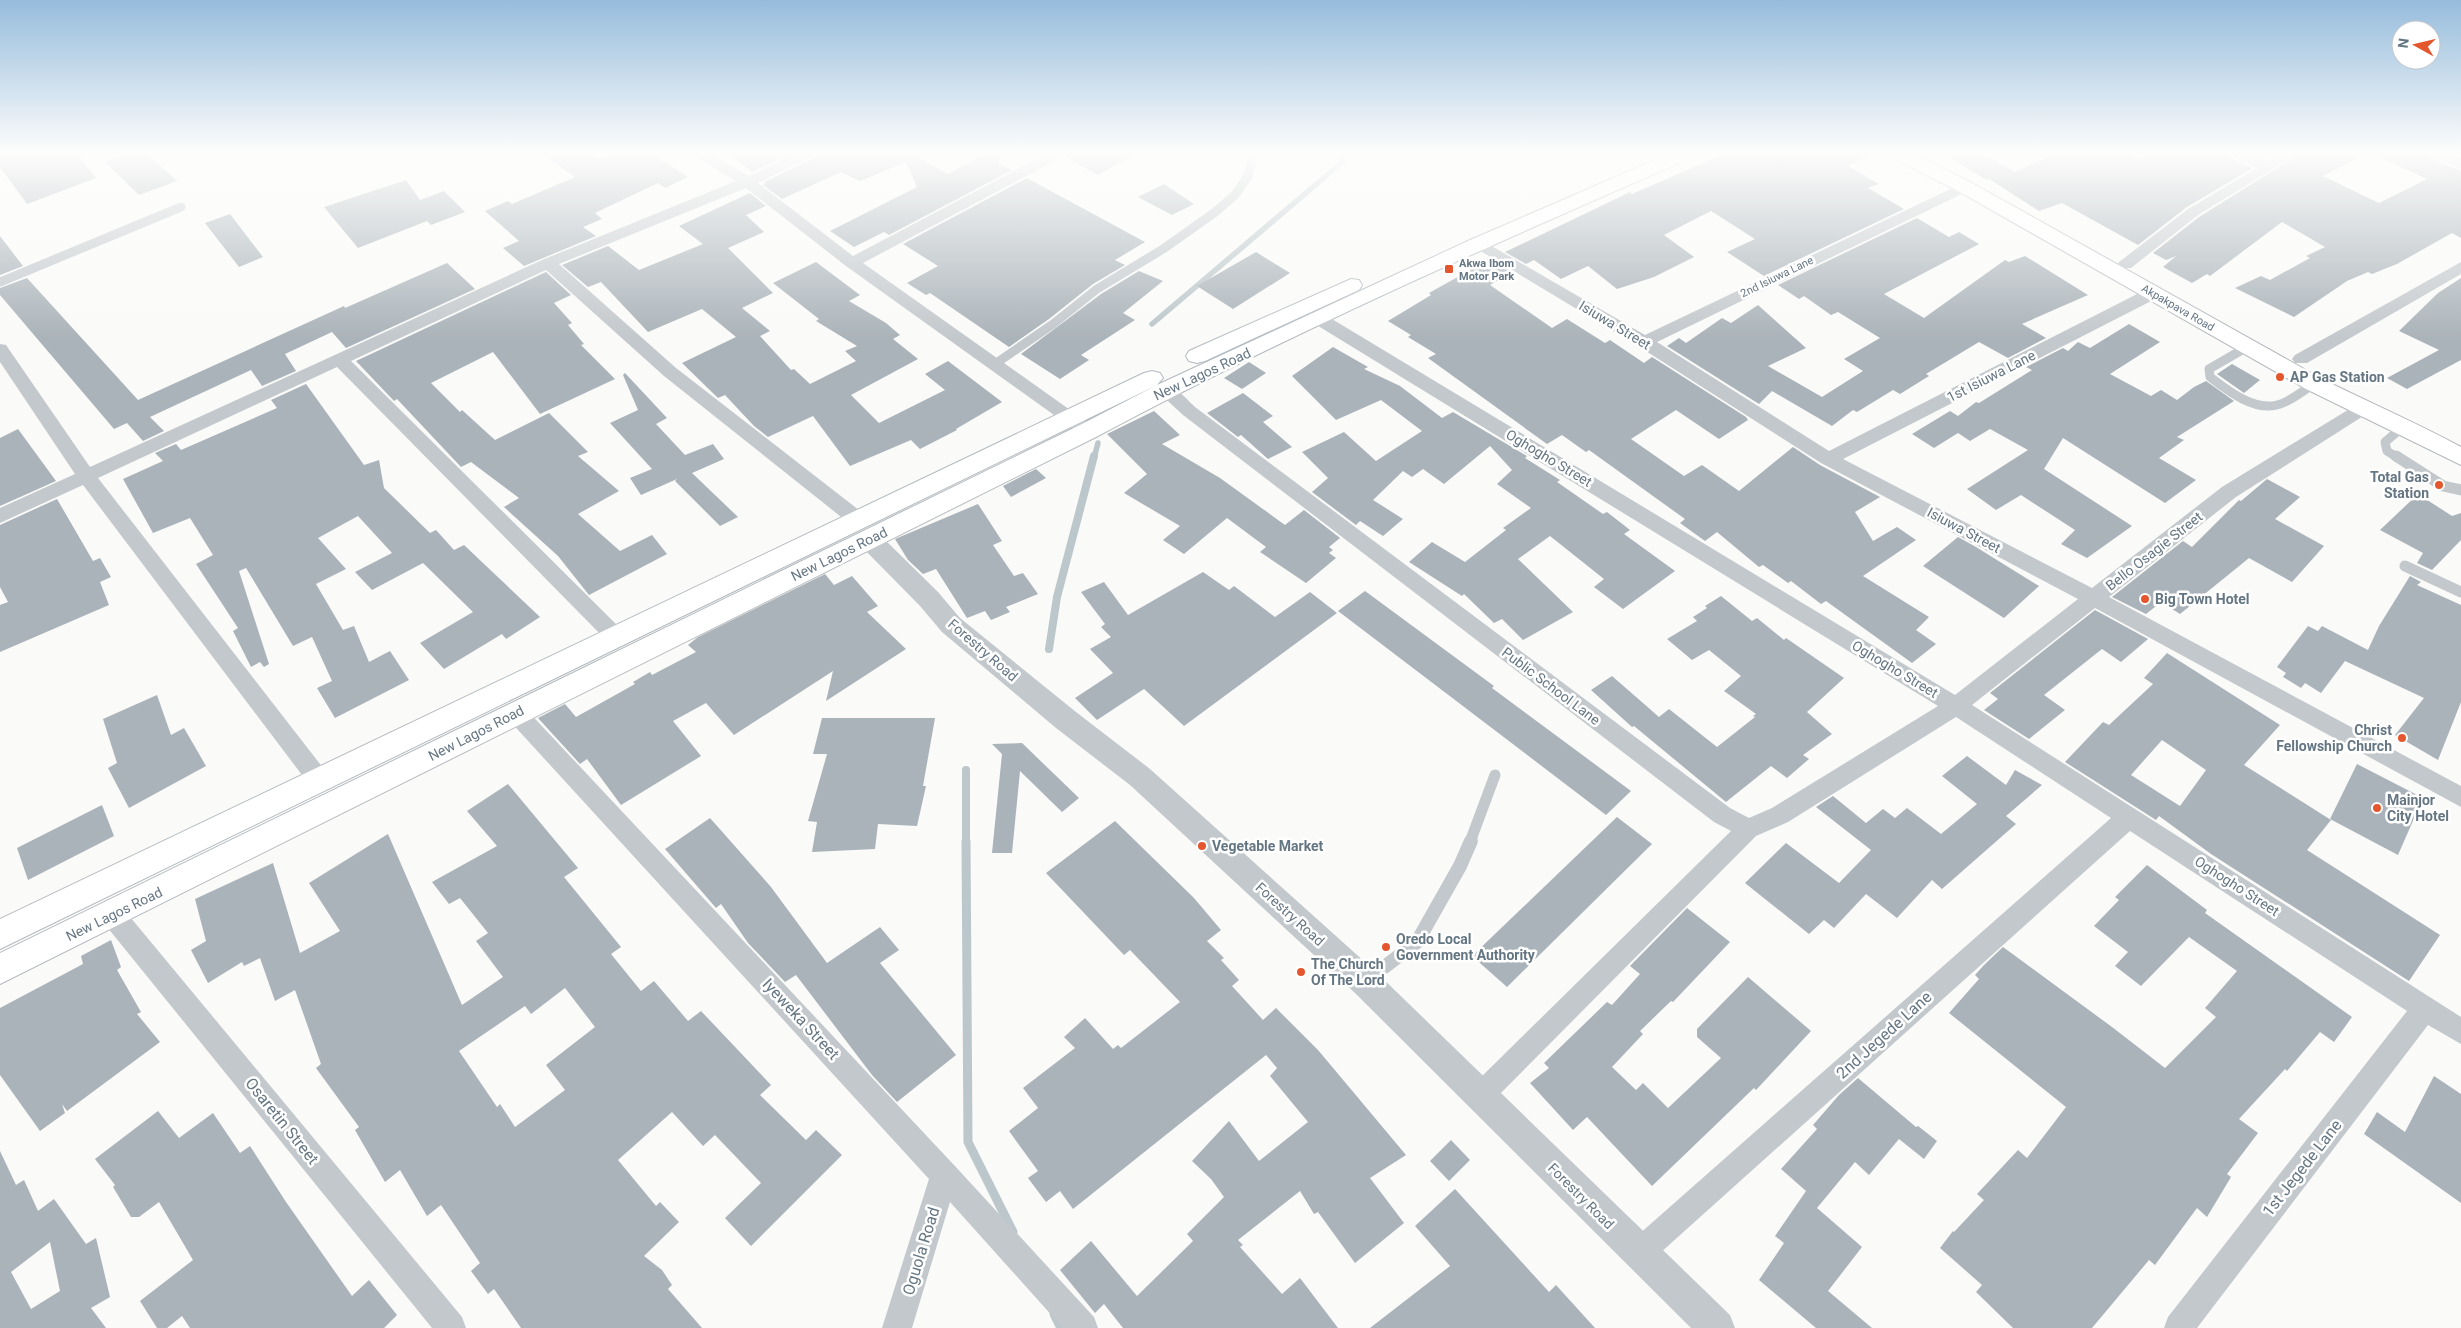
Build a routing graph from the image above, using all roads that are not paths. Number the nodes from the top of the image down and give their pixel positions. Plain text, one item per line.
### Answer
1 (162, 215) edge
2 (666, 215) edge
3 (790, 215) edge
4 (942, 215) edge
5 (1212, 215) edge
6 (1508, 215) edge
7 (1544, 215) edge
8 (1909, 215) edge
9 (2013, 215) edge
10 (2036, 215) edge
11 (2189, 215) edge
12 (1477, 244) junction
13 (548, 262) junction
14 (852, 263) junction
15 (2125, 265) junction
16 (2461, 267) edge
17 (0, 282) edge
18 (2153, 294) junction
19 (1320, 320) junction
20 (1644, 342) junction
21 (2247, 347) junction
22 (0, 349) edge
23 (338, 358) junction
24 (2301, 359) junction
25 (996, 364) junction
26 (2314, 384) junction
27 (1165, 390) junction
28 (2362, 409) junction
29 (1078, 424) junction
30 (2404, 426) junction
31 (2461, 445) edge
32 (2461, 457) edge
33 (1828, 459) junction
34 (86, 476) junction
35 (2461, 490) edge
36 (0, 516) edge
37 (863, 529) junction
38 (2405, 566) dead end
39 (2461, 592) edge
40 (2093, 598) junction
41 (616, 637) junction
42 (1956, 706) junction
43 (516, 712) junction
44 (1495, 775) dead end
45 (319, 780) junction
46 (2461, 797) edge
47 (2129, 817) junction
48 (1748, 829) junction
49 (112, 914) junction
50 (0, 935) edge
51 (0, 970) edge
52 (1365, 982) junction
53 (2425, 1008) junction
54 (2461, 1032) edge
55 (1480, 1096) junction
56 (944, 1174) junction
57 (1639, 1253) junction
58 (451, 1328) edge
59 (897, 1328) edge
60 (1083, 1328) edge
61 (1717, 1328) edge
62 (2179, 1328) edge

1 - 17 lane
2 - 13 street
3 - 14 street
4 - 14 street
5 - 25 lane
6 - 29 main road, New Lagos Road
7 - 12 main road, New Lagos Road
8 - 20 street, 2nd Isiuwa Lane
9 - 18 main road, Akpakpava Road
10 - 15 main road, Akpakpava Road
11 - 15 street
12 - 19 main road, New Lagos Road
12 - 20 street, Isiuwa Street
13 - 23 street
13 - 37 street
14 - 25 street
15 - 24 main road, Akpakpava Road
16 - 24 street
18 - 21 main road, Akpakpava Road
18 - 33 street, 1st Isiuwa Lane
19 - 27 main road, New Lagos Road
19 - 42 street, Oghogho Street
20 - 33 street, Isiuwa Street
21 - 26 main road, Akpakpava Road
21 - 26 lane
22 - 34 street
23 - 34 street
23 - 41 street
24 - 31 main road, Akpakpava Road
25 - 29 street
26 - 28 main road, Akpakpava Road
27 - 29 main road, New Lagos Road
27 - 48 street, Public School Lane
28 - 30 main road, Akpakpava Road
28 - 40 street, Bello Osagie Street
29 - 37 main road, New Lagos Road
30 - 32 main road, Akpakpava Road
30 - 35 lane
33 - 40 street, Isiuwa Street
34 - 36 street
34 - 45 street
37 - 41 main road, New Lagos Road
37 - 43 main road, New Lagos Road
37 - 52 street, Forestry Road
38 - 39 lane
40 - 42 street, Bello Osagie Street
40 - 46 street, Isiuwa Street
41 - 45 main road, New Lagos Road
42 - 47 street, Oghogho Street
42 - 48 street
43 - 49 main road, New Lagos Road
43 - 56 street, Iyeweka Street
44 - 52 lane
45 - 50 main road, New Lagos Road
47 - 53 street, Oghogho Street
47 - 57 street, 2nd Jegede Lane
48 - 55 street
49 - 51 main road, New Lagos Road
49 - 58 street, Osaretin Street
52 - 55 street, Forestry Road
53 - 54 street, Oghogho Street
53 - 62 street, 1st Jegede Lane
55 - 57 street, Forestry Road
56 - 59 street, Oguola Road
56 - 60 street, Iyeweka Street
57 - 61 street, Forestry Road

